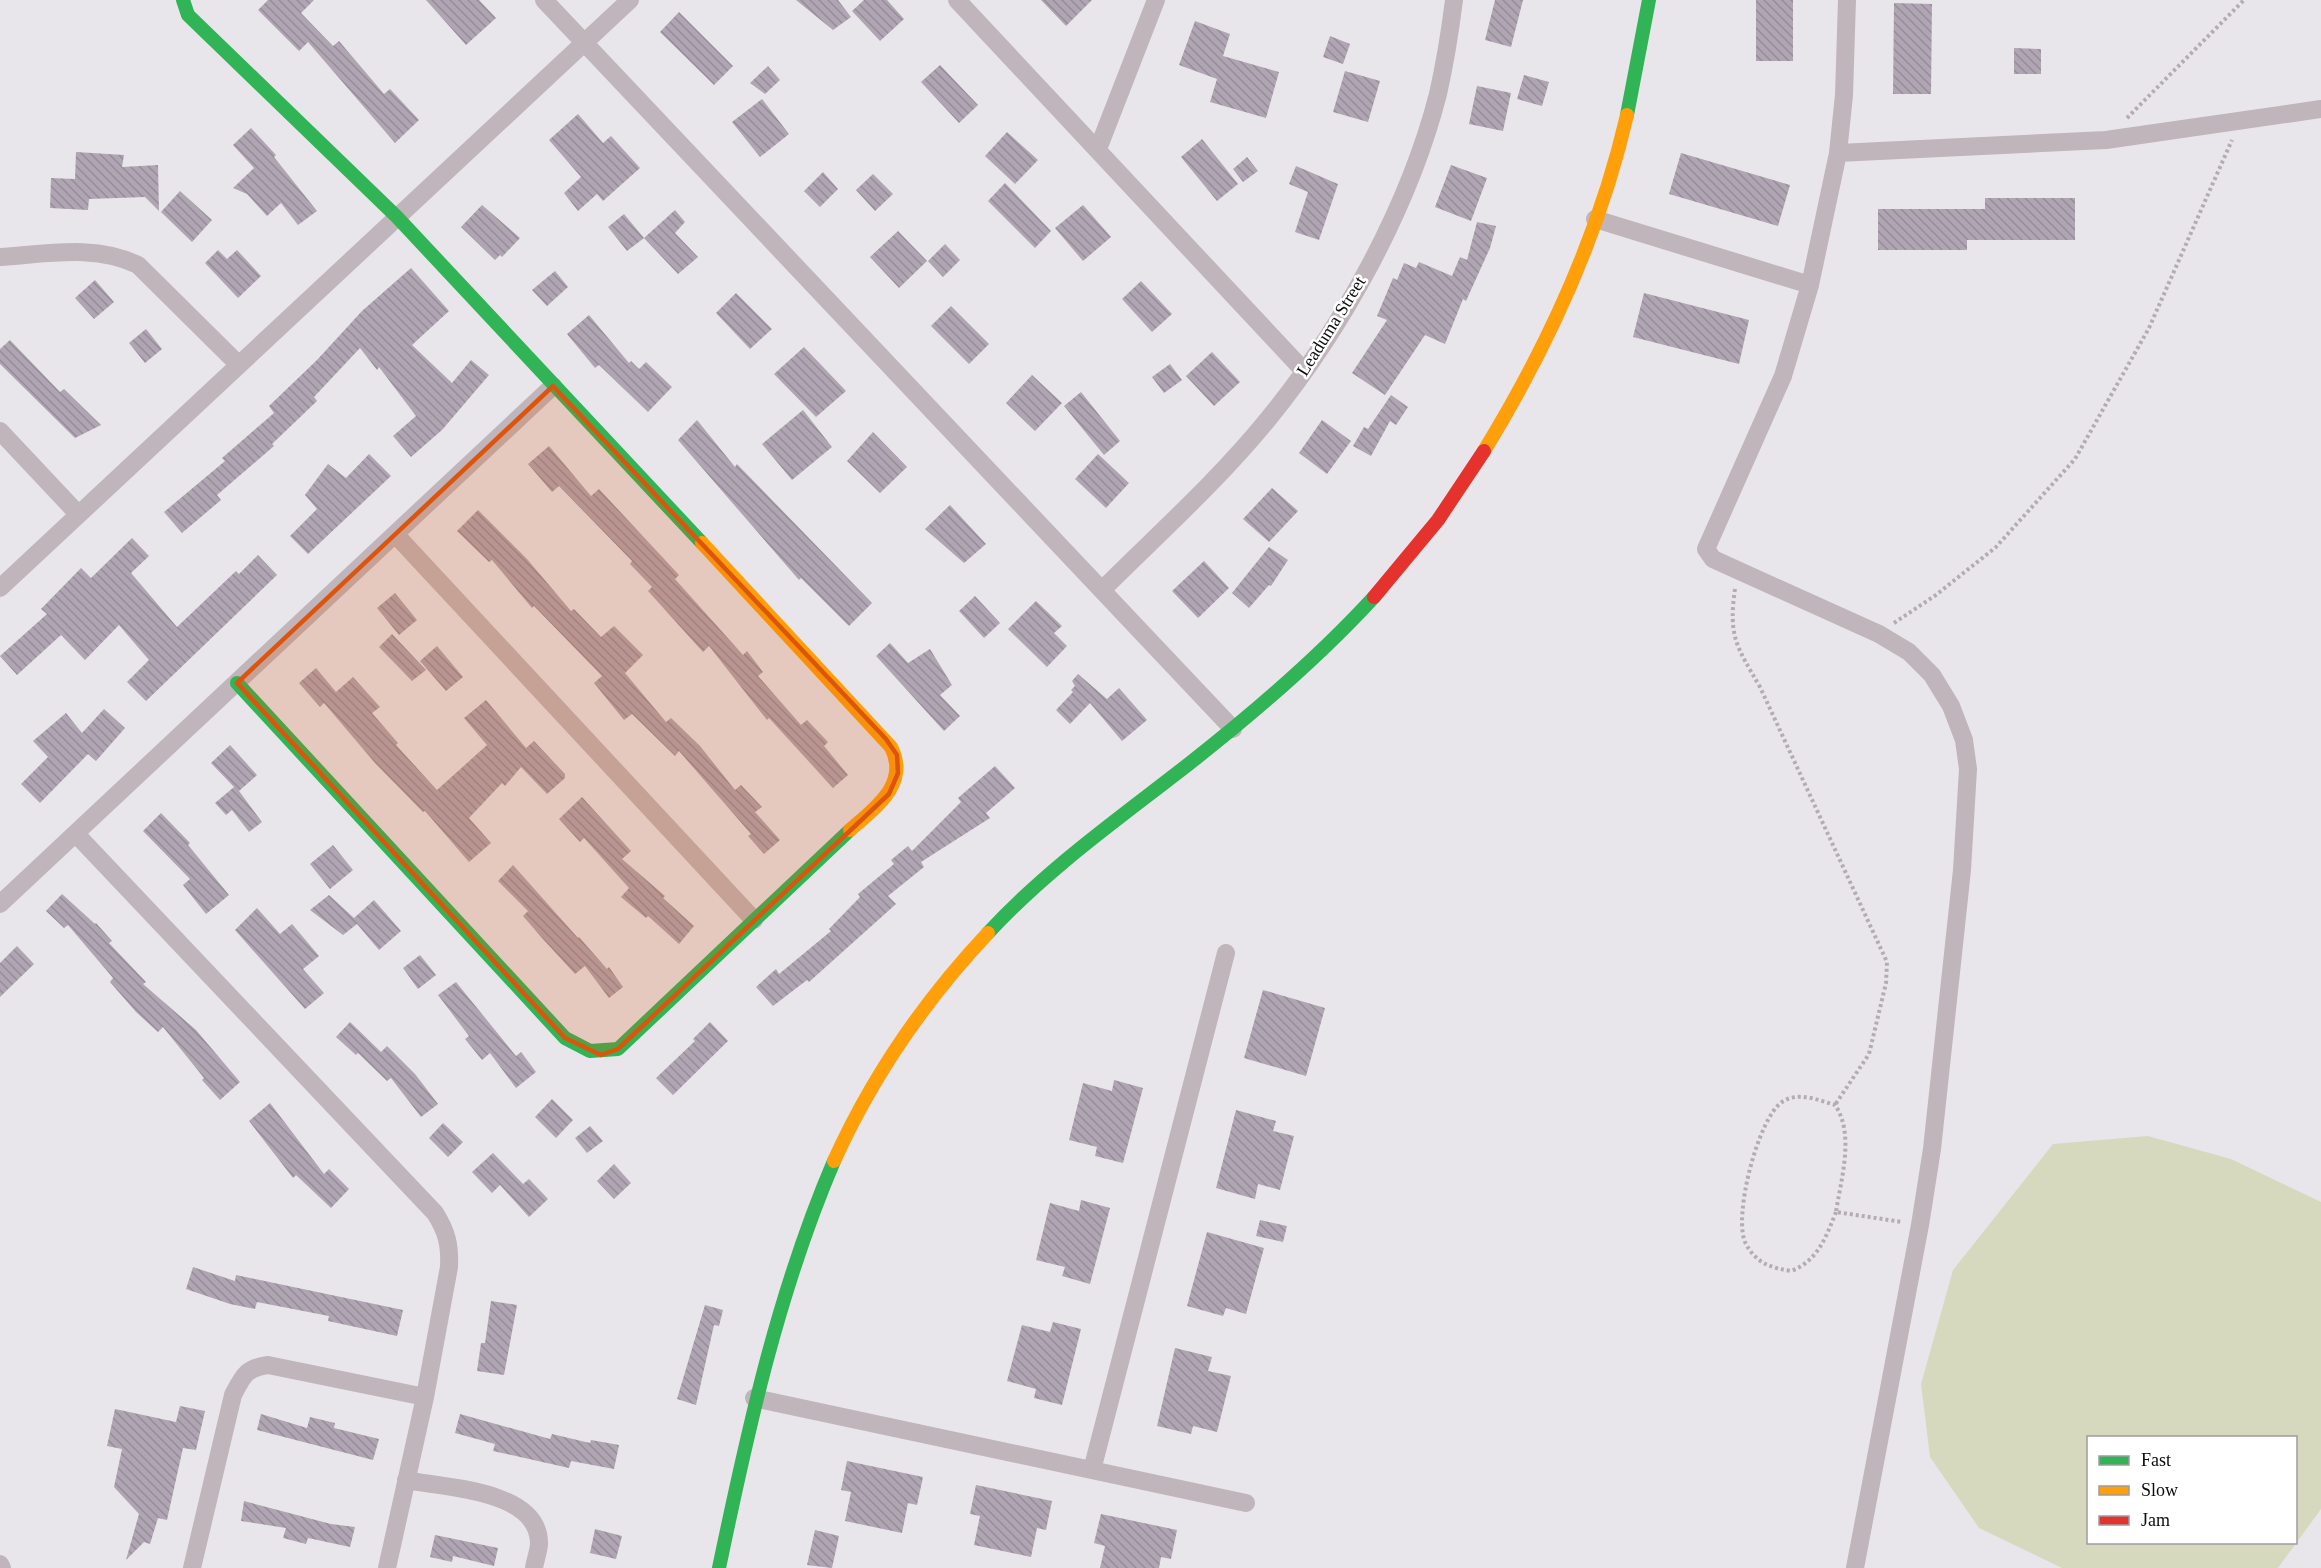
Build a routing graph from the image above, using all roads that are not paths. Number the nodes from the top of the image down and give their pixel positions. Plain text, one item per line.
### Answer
1 (183, 0) edge
2 (544, 0) edge
3 (630, 0) edge
4 (957, 0) edge
5 (1155, 0) edge
6 (1454, 0) edge
7 (1649, 0) edge
8 (1847, 0) edge
9 (584, 43) junction
10 (2321, 109) edge
11 (1098, 149) junction
12 (1839, 153) junction
13 (397, 217) junction
14 (1595, 219) junction
15 (0, 257) edge
16 (1810, 285) junction
17 (239, 365) junction
18 (1304, 371) junction
19 (553, 386) junction
20 (0, 431) edge
21 (78, 514) junction
22 (395, 534) junction
23 (0, 588) edge
24 (1102, 590) junction
25 (237, 683) junction
26 (1233, 729) junction
27 (76, 834) junction
28 (0, 904) edge
29 (754, 920) junction
30 (1226, 953) dead end
31 (425, 1397) junction
32 (754, 1398) junction
33 (1092, 1470) junction
34 (406, 1480) junction
35 (1246, 1503) dead end
36 (192, 1568) edge
37 (387, 1568) edge
38 (534, 1568) edge
39 (719, 1568) edge
40 (1854, 1568) edge

1 - 13 street
2 - 9 street
3 - 9 street
4 - 11 street
5 - 11 street
6 - 18 street, Leaduma Street
7 - 14 street
8 - 12 street
9 - 13 street
9 - 24 street
10 - 12 street
11 - 18 street
12 - 16 street
13 - 17 street
13 - 19 street
14 - 16 street
14 - 26 street
15 - 17 street
16 - 40 street
17 - 21 street
18 - 24 street, Leaduma Street
19 - 22 street
19 - 29 street
20 - 21 street
21 - 23 street
22 - 25 street
22 - 29 street
24 - 26 street
25 - 27 street
25 - 29 street
26 - 32 street
27 - 28 street
27 - 31 street
30 - 33 street
31 - 34 street
31 - 36 street
32 - 33 street
32 - 39 street
33 - 35 street
34 - 37 street
34 - 38 street

